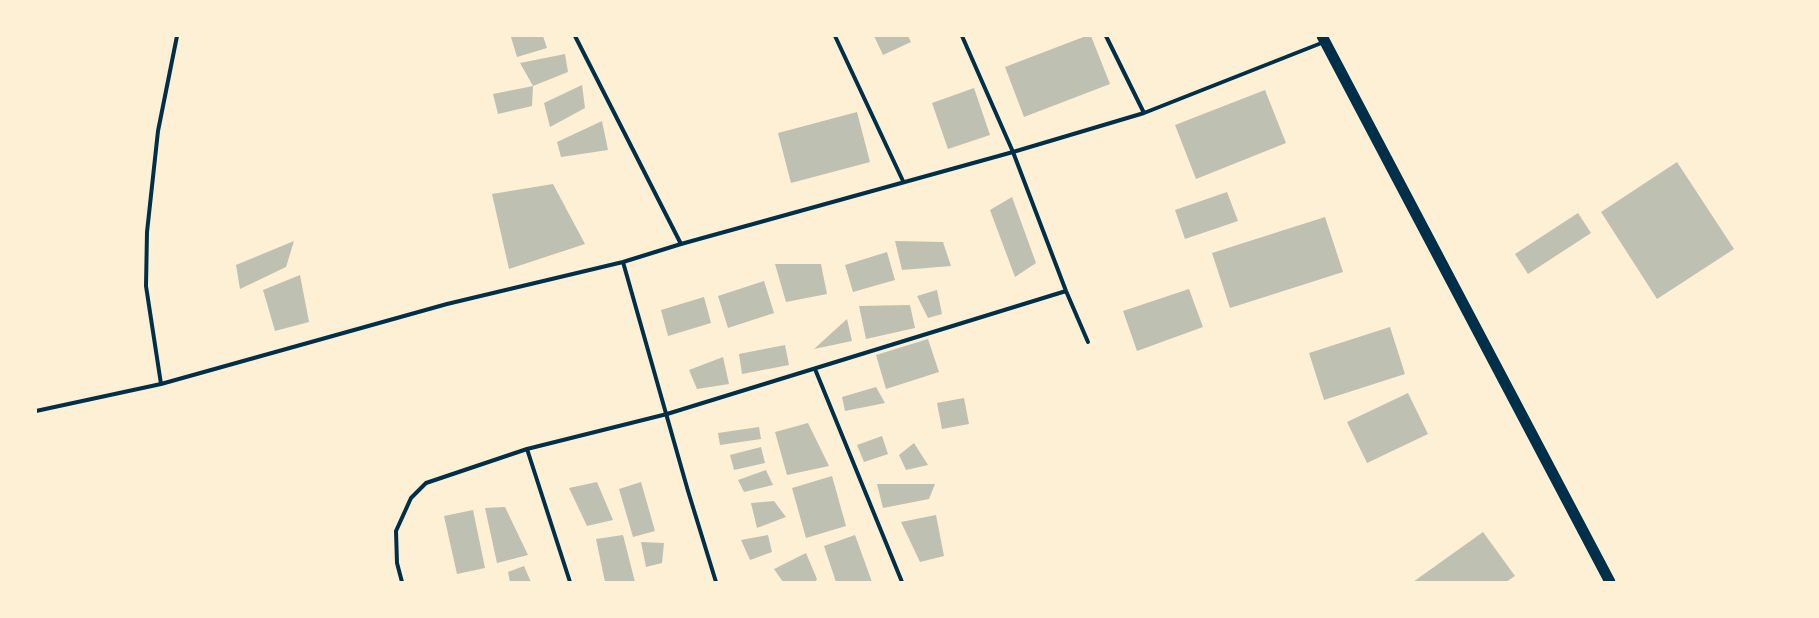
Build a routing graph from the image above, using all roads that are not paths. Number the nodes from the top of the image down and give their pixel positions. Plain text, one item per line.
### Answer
1 (177, 36) edge
2 (574, 36) edge
3 (835, 36) edge
4 (962, 36) edge
5 (1106, 36) edge
6 (1323, 39) edge
7 (1144, 113) junction
8 (1013, 152) junction
9 (903, 181) junction
10 (681, 244) junction
11 (623, 262) junction
12 (1066, 290) junction
13 (1088, 342) dead end
14 (815, 369) junction
15 (161, 384) junction
16 (36, 411) edge
17 (667, 414) junction
18 (527, 449) junction
19 (402, 582) edge
20 (570, 582) edge
21 (716, 582) edge
22 (902, 582) edge
23 (1610, 582) edge

1 - 15 street
2 - 10 street
3 - 9 street
4 - 8 street
5 - 7 street
6 - 7 street
6 - 23 highway
7 - 8 street
8 - 9 street
8 - 12 street
9 - 10 street
10 - 11 street
11 - 15 street
11 - 17 street
12 - 13 street
12 - 14 street
14 - 17 street
14 - 22 street
15 - 16 street
17 - 18 street
17 - 21 street
18 - 19 street
18 - 20 street

